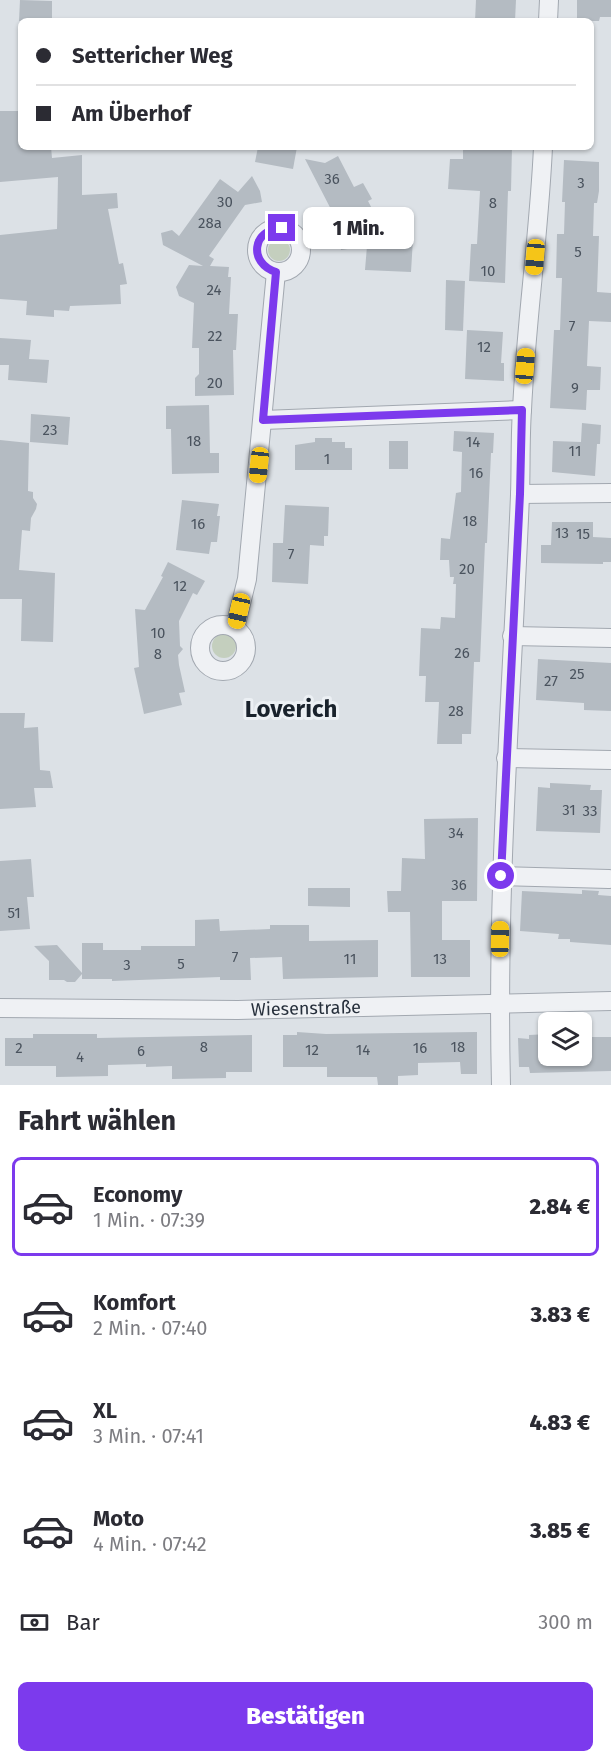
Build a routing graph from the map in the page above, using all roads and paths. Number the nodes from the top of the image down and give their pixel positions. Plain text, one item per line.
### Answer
1 (549, 0) edge
2 (548, 18) edge
3 (543, 150) edge
4 (276, 272) dead end
5 (522, 410) junction
6 (263, 420) junction
7 (611, 493) edge
8 (520, 494) junction
9 (235, 628) dead end
10 (512, 636) junction
11 (611, 638) edge
12 (506, 758) junction
13 (611, 760) edge
14 (501, 876) junction
15 (609, 879) dead end
16 (611, 1001) edge
17 (499, 1002) junction
18 (0, 1008) edge
19 (501, 1085) edge

1 - 2 street
3 - 5 street
4 - 6 street
5 - 6 street
5 - 8 street
6 - 9 street
7 - 8 street
8 - 10 street
10 - 11 street
10 - 12 street
12 - 13 street
12 - 14 street
14 - 15 street
14 - 17 street
16 - 17 street, Wiesenstraße
17 - 18 street, Wiesenstraße
17 - 19 street

